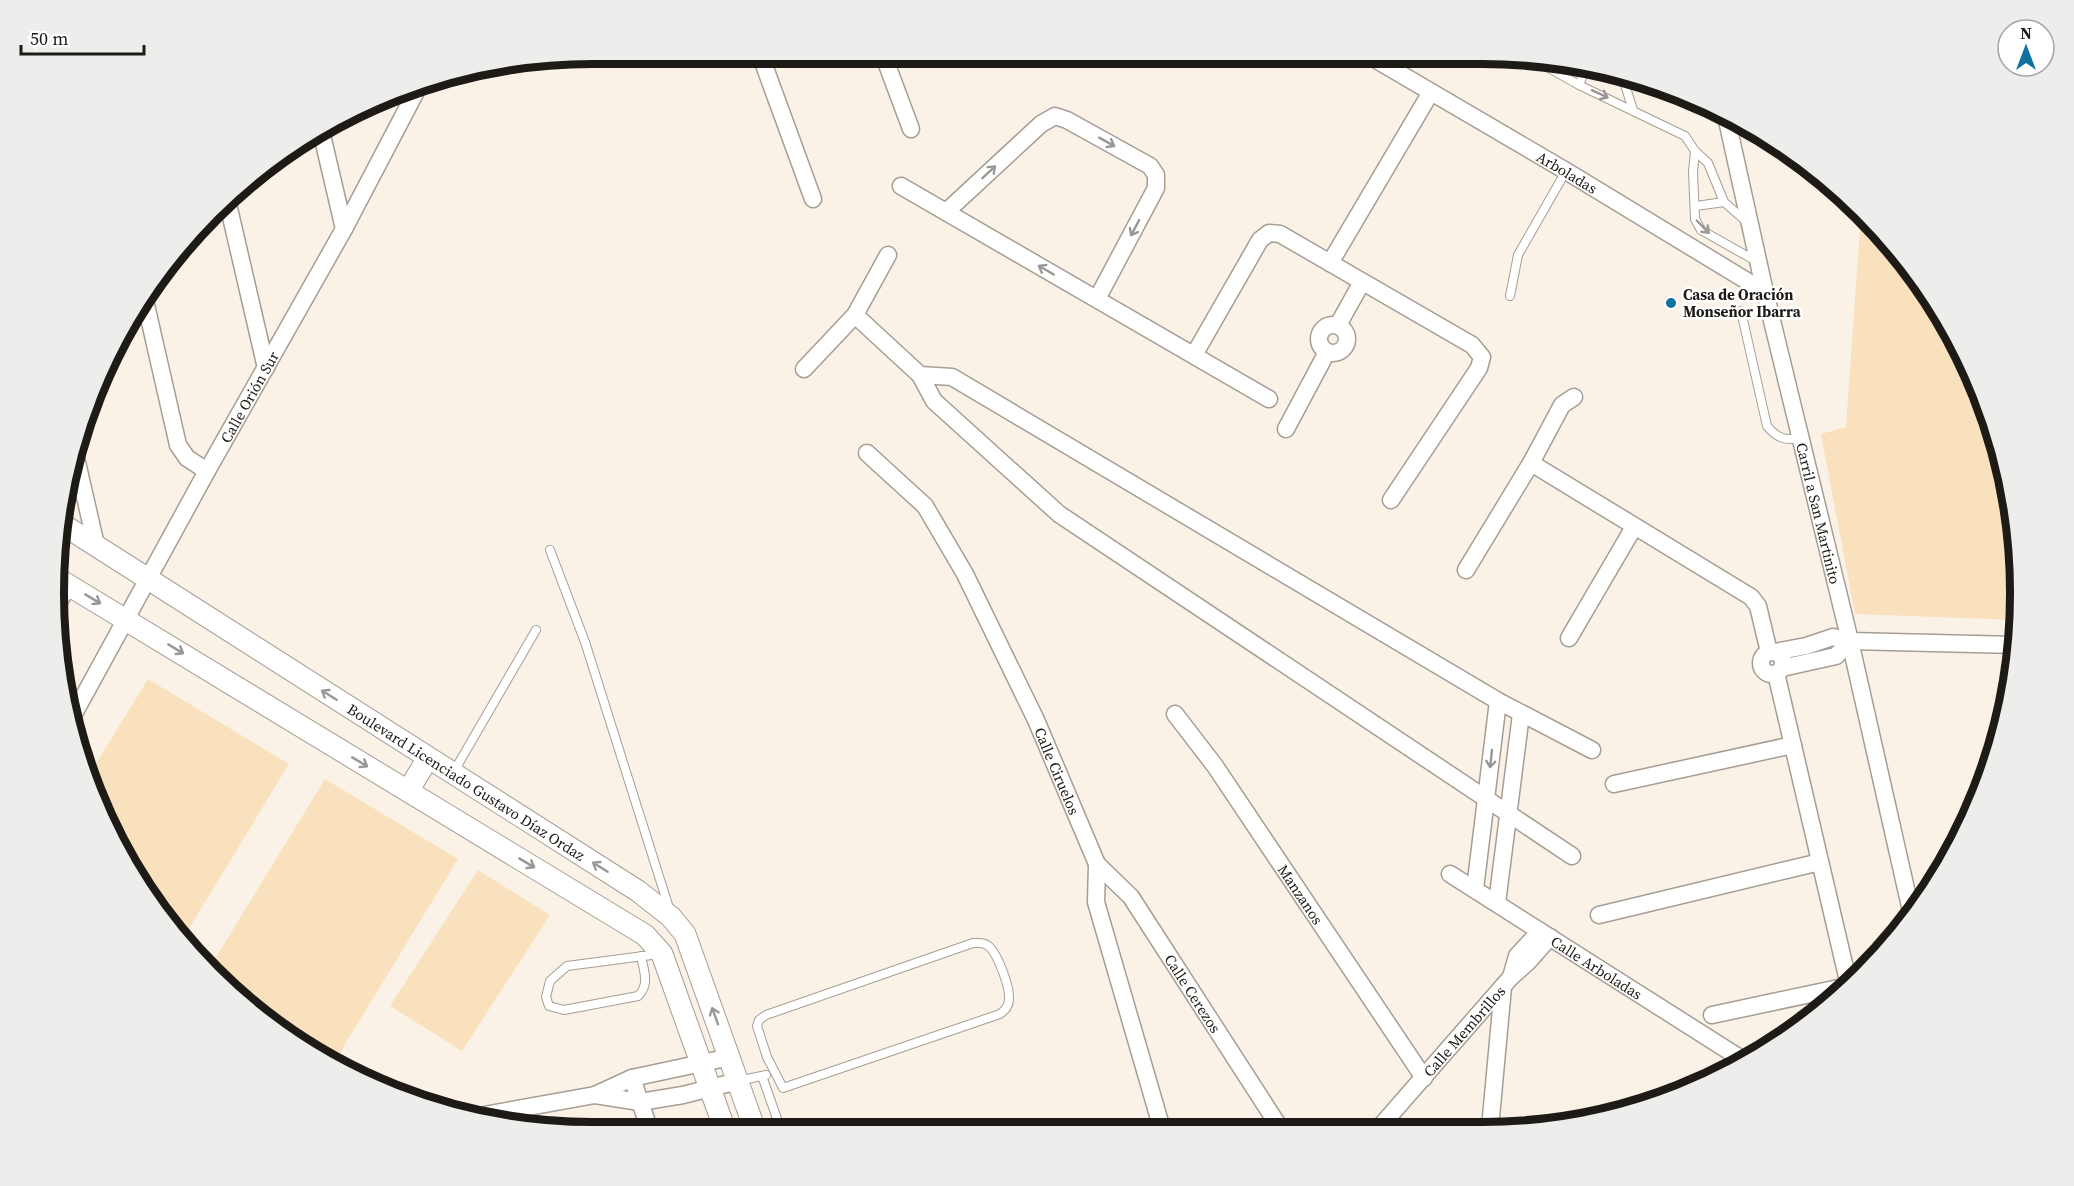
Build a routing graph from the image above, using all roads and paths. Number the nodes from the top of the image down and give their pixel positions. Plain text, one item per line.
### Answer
1 (764, 64) edge
2 (888, 64) edge
3 (1383, 64) edge
4 (1551, 69) edge
5 (1583, 75) edge
6 (1579, 85) junction
7 (1625, 85) edge
8 (1431, 92) junction
9 (412, 97) edge
10 (1633, 110) junction
11 (1728, 126) edge
12 (911, 129) dead end
13 (323, 139) edge
14 (1695, 151) junction
15 (1566, 171) junction
16 (901, 186) dead end
17 (813, 200) dead end
18 (1724, 202) junction
19 (1695, 206) junction
20 (229, 210) edge
21 (946, 212) junction
22 (1750, 224) junction
23 (344, 229) junction
24 (888, 255) dead end
25 (1758, 262) junction
26 (1330, 263) junction
27 (1362, 282) junction
28 (1765, 292) junction
29 (1510, 296) dead end
30 (1097, 299) junction
31 (147, 310) edge
32 (1741, 311) dead end
33 (855, 315) junction
34 (1194, 356) junction
35 (266, 368) junction
36 (804, 369) dead end
37 (920, 375) junction
38 (1574, 398) dead end
39 (1269, 399) dead end
40 (1286, 429) dead end
41 (1800, 438) junction
42 (867, 453) dead end
43 (1531, 464) junction
44 (207, 471) junction
45 (79, 472) edge
46 (1391, 500) dead end
47 (1634, 527) junction
48 (69, 528) edge
49 (96, 545) junction
50 (550, 550) dead end
51 (1466, 570) dead end
52 (147, 580) junction
53 (64, 590) edge
54 (126, 619) junction
55 (536, 630) dead end
56 (1569, 638) dead end
57 (1850, 641) junction
58 (2007, 645) edge
59 (1772, 652) junction
60 (1779, 671) junction
61 (1498, 701) junction
62 (77, 707) edge
63 (1175, 714) dead end
64 (1521, 714) junction
65 (1793, 745) junction
66 (1592, 750) dead end
67 (428, 758) junction
68 (453, 774) junction
69 (1614, 784) dead end
70 (408, 791) junction
71 (1487, 800) junction
72 (1510, 815) junction
73 (1572, 856) dead end
74 (1820, 862) junction
75 (1097, 864) junction
76 (1450, 874) dead end
77 (1475, 889) junction
78 (1909, 902) edge
79 (1497, 903) junction
80 (1599, 915) dead end
81 (671, 917) junction
82 (1545, 934) junction
83 (651, 955) junction
84 (1846, 975) edge
85 (1507, 982) junction
86 (1830, 989) edge
87 (1712, 1015) dead end
88 (1736, 1056) edge
89 (730, 1057) junction
90 (703, 1063) junction
91 (774, 1073) junction
92 (762, 1076) junction
93 (632, 1078) junction
94 (1424, 1078) junction
95 (738, 1082) junction
96 (710, 1088) junction
97 (595, 1095) junction
98 (640, 1102) junction
99 (498, 1112) edge
100 (1491, 1121) edge
101 (647, 1122) edge
102 (722, 1122) edge
103 (752, 1122) edge
104 (778, 1122) edge
105 (1160, 1122) edge
106 (1276, 1122) edge
107 (1384, 1122) edge

1 - 17 street
2 - 12 street
3 - 8 street, Arboladas
4 - 6 lane
5 - 6 lane
6 -> 10 lane
7 - 10 lane
8 - 15 street, Arboladas
8 - 26 street
9 - 23 street, Calle Orión Sur
10 - 14 lane
11 - 22 street, Carril a San Martinito
13 - 23 street
14 - 18 lane
14 - 19 lane
15 - 28 street, Arboladas
15 - 29 lane
16 - 21 street
18 - 19 lane
18 - 22 lane
19 -> 25 lane
20 - 35 street
30 -> 21 street
21 -> 30 street
22 - 25 street, Carril a San Martinito
23 - 35 street, Calle Orión Sur
24 - 33 street
25 - 28 street, Carril a San Martinito
26 - 27 street
26 - 34 street
27 - 40 street
27 - 46 street
28 - 41 street, Carril a San Martinito
30 - 34 street
31 - 44 street
32 - 41 lane
33 - 36 street
33 - 37 street
34 - 39 street
35 - 44 street, Calle Orión Sur
37 - 61 street
37 - 71 street
38 - 43 street
41 - 57 street, Carril a San Martinito
42 - 75 street, Calle Ciruelos
43 - 47 street
43 - 51 street
44 - 52 street, Calle Orión Sur
45 - 49 street
47 - 56 street
47 - 59 street
48 - 49 street, Boulevard Licenciado Gustavo Díaz Ordaz
49 - 52 street, Boulevard Licenciado Gustavo Díaz Ordaz
50 - 81 lane
52 - 54 street, Calle Orión Sur
67 -> 52 street, Boulevard Licenciado Gustavo Díaz Ordaz
53 -> 54 street
54 - 62 street, Calle Orión Sur
54 -> 70 street
55 - 68 lane
57 - 58 street
57 - 59 street
57 - 60 street
57 - 78 street, Carril a San Martinito
59 - 60 street
60 - 65 street
61 - 64 street
61 -> 71 street
63 - 94 street, Manzanos
64 - 66 street
64 - 72 street
65 - 69 street
65 - 74 street
67 - 68 street, Boulevard Licenciado Gustavo Díaz Ordaz
67 - 70 street
81 -> 68 street, Boulevard Licenciado Gustavo Díaz Ordaz
70 -> 83 street
71 - 72 street
71 - 77 street
72 - 73 street
72 - 79 street
74 - 80 street
74 - 84 street
75 - 105 street, Calle Ciruelos
75 - 106 street, Calle Cerezos
76 - 77 street, Calle Arboladas
77 - 79 street, Calle Arboladas
79 - 82 street, Calle Arboladas
89 -> 81 street, Boulevard Licenciado Gustavo Díaz Ordaz
82 - 85 street, Calle Membrillos
82 - 88 street, Calle Arboladas
83 - 83 lane
83 - 90 street
85 - 94 street, Calle Membrillos
85 - 100 street
86 - 87 street
89 - 90 street
89 - 95 street, Boulevard Licenciado Gustavo Díaz Ordaz
90 - 93 street
90 - 96 street
91 - 91 lane
91 - 92 lane
92 - 95 lane
92 - 104 lane
93 - 97 street
93 - 98 street
94 - 107 street, Calle Membrillos
95 - 96 street
95 - 103 street, Boulevard Licenciado Gustavo Díaz Ordaz
96 - 98 street
96 - 102 street
97 - 98 street
97 - 99 street
98 - 101 street

